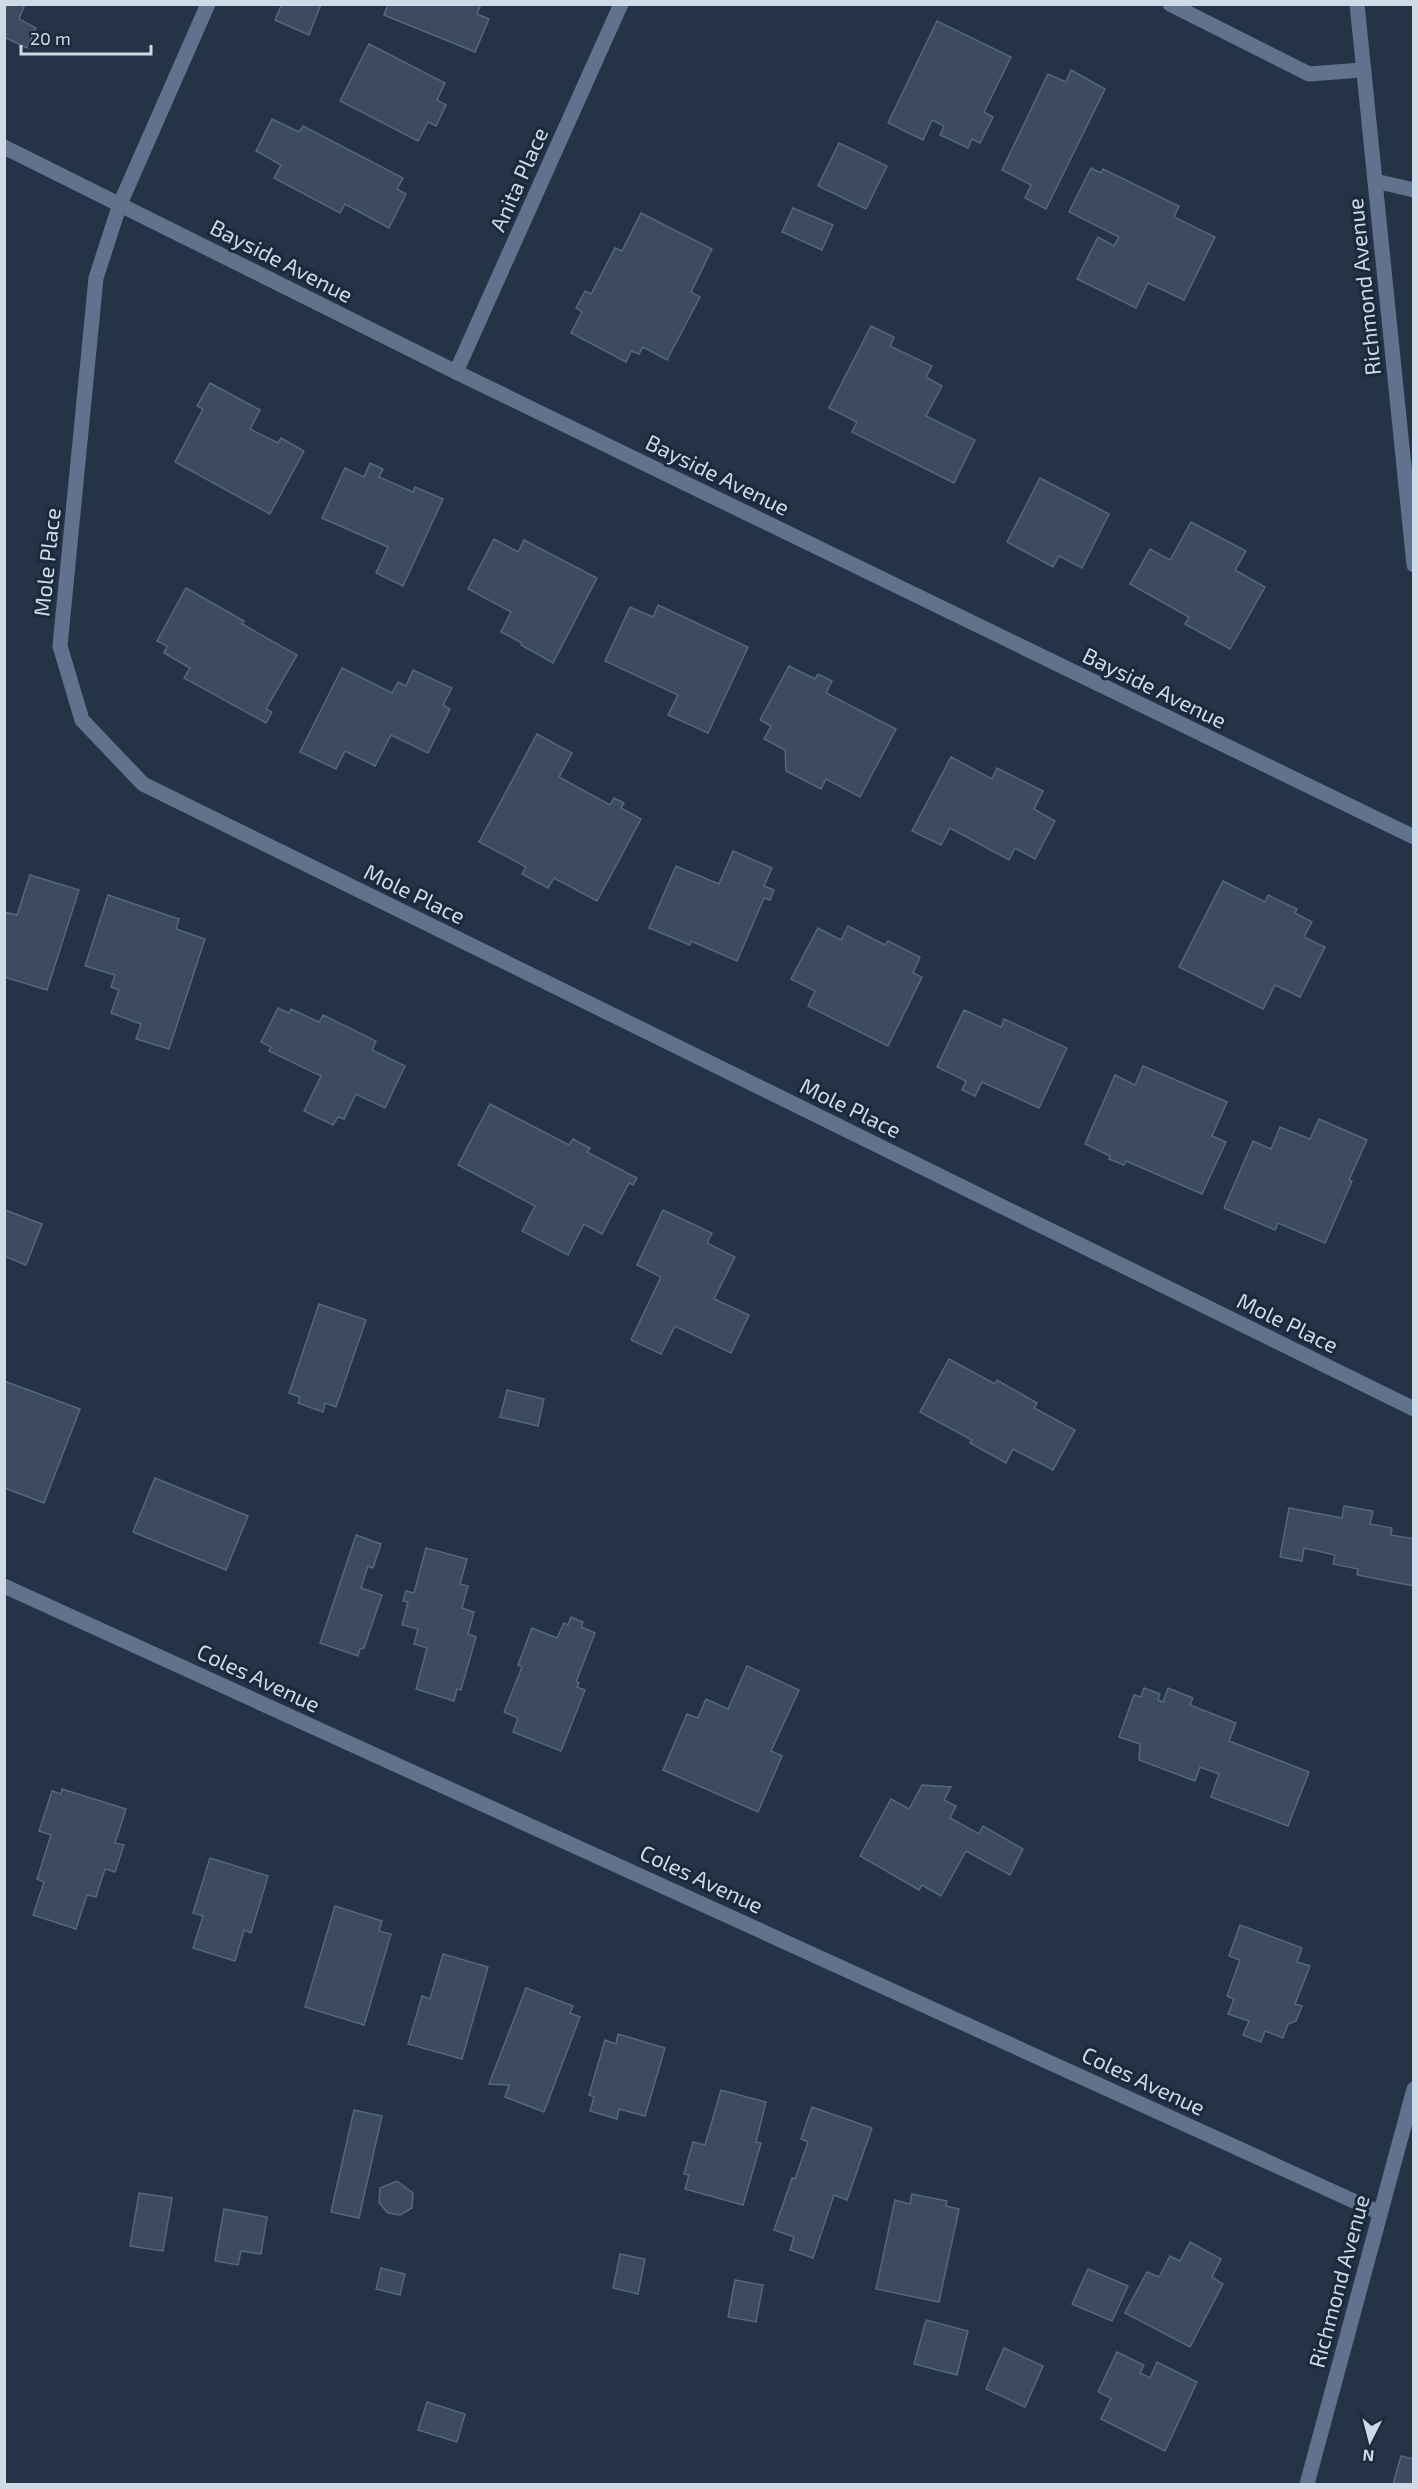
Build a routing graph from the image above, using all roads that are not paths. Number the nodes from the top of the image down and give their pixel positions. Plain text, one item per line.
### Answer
1 (208, 4) edge
2 (621, 4) edge
3 (1170, 4) edge
4 (1357, 4) edge
5 (1362, 70) junction
6 (4, 147) edge
7 (1375, 182) junction
8 (1413, 190) edge
9 (120, 204) junction
10 (456, 372) junction
11 (1413, 565) edge
12 (1413, 837) edge
13 (1413, 1409) edge
14 (4, 1586) edge
15 (1413, 2089) edge
16 (1380, 2213) junction
17 (1307, 2484) edge

1 - 9 street, Mole Place
2 - 10 street, Anita Place
3 - 5 street
4 - 5 street, Richmond Avenue
5 - 7 street, Richmond Avenue
6 - 9 street, Bayside Avenue
7 - 8 street
7 - 11 street, Richmond Avenue
9 - 10 street, Bayside Avenue
9 - 13 street, Mole Place
10 - 12 street, Bayside Avenue
14 - 16 street, Coles Avenue
15 - 16 street, Richmond Avenue
16 - 17 street, Richmond Avenue

